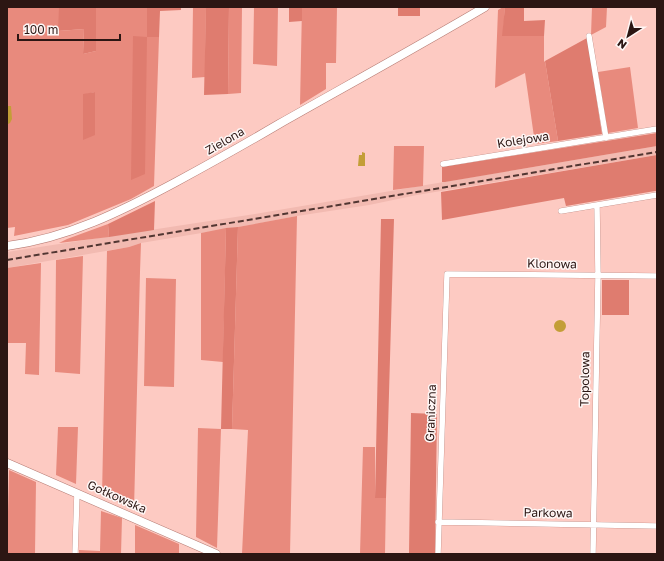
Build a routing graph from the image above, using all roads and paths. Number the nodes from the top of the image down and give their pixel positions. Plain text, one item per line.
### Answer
1 (484, 7) edge
2 (589, 36) dead end
3 (657, 129) edge
4 (606, 138) junction
5 (442, 164) dead end
6 (657, 195) edge
7 (597, 205) junction
8 (561, 211) dead end
9 (7, 246) edge
10 (447, 274) joint
11 (598, 275) junction
12 (657, 276) edge
13 (7, 463) edge
14 (77, 492) junction
15 (438, 522) junction
16 (593, 525) junction
17 (657, 526) edge
18 (74, 554) edge
19 (216, 554) edge
20 (438, 554) edge
21 (593, 554) edge

1 - 9 street, Zielona
2 - 4 street
3 - 4 street, Kolejowa
4 - 5 street, Kolejowa
6 - 7 street
7 - 8 street
7 - 11 street, Topolowa
10 - 11 street, Klonowa
10 - 15 street, Graniczna
11 - 12 street, Klonowa
11 - 16 street, Topolowa
13 - 14 street, Gołkowska
14 - 18 street
14 - 19 street, Gołkowska
15 - 16 street, Parkowa
15 - 20 street, Graniczna
16 - 17 street, Parkowa
16 - 21 street, Topolowa

